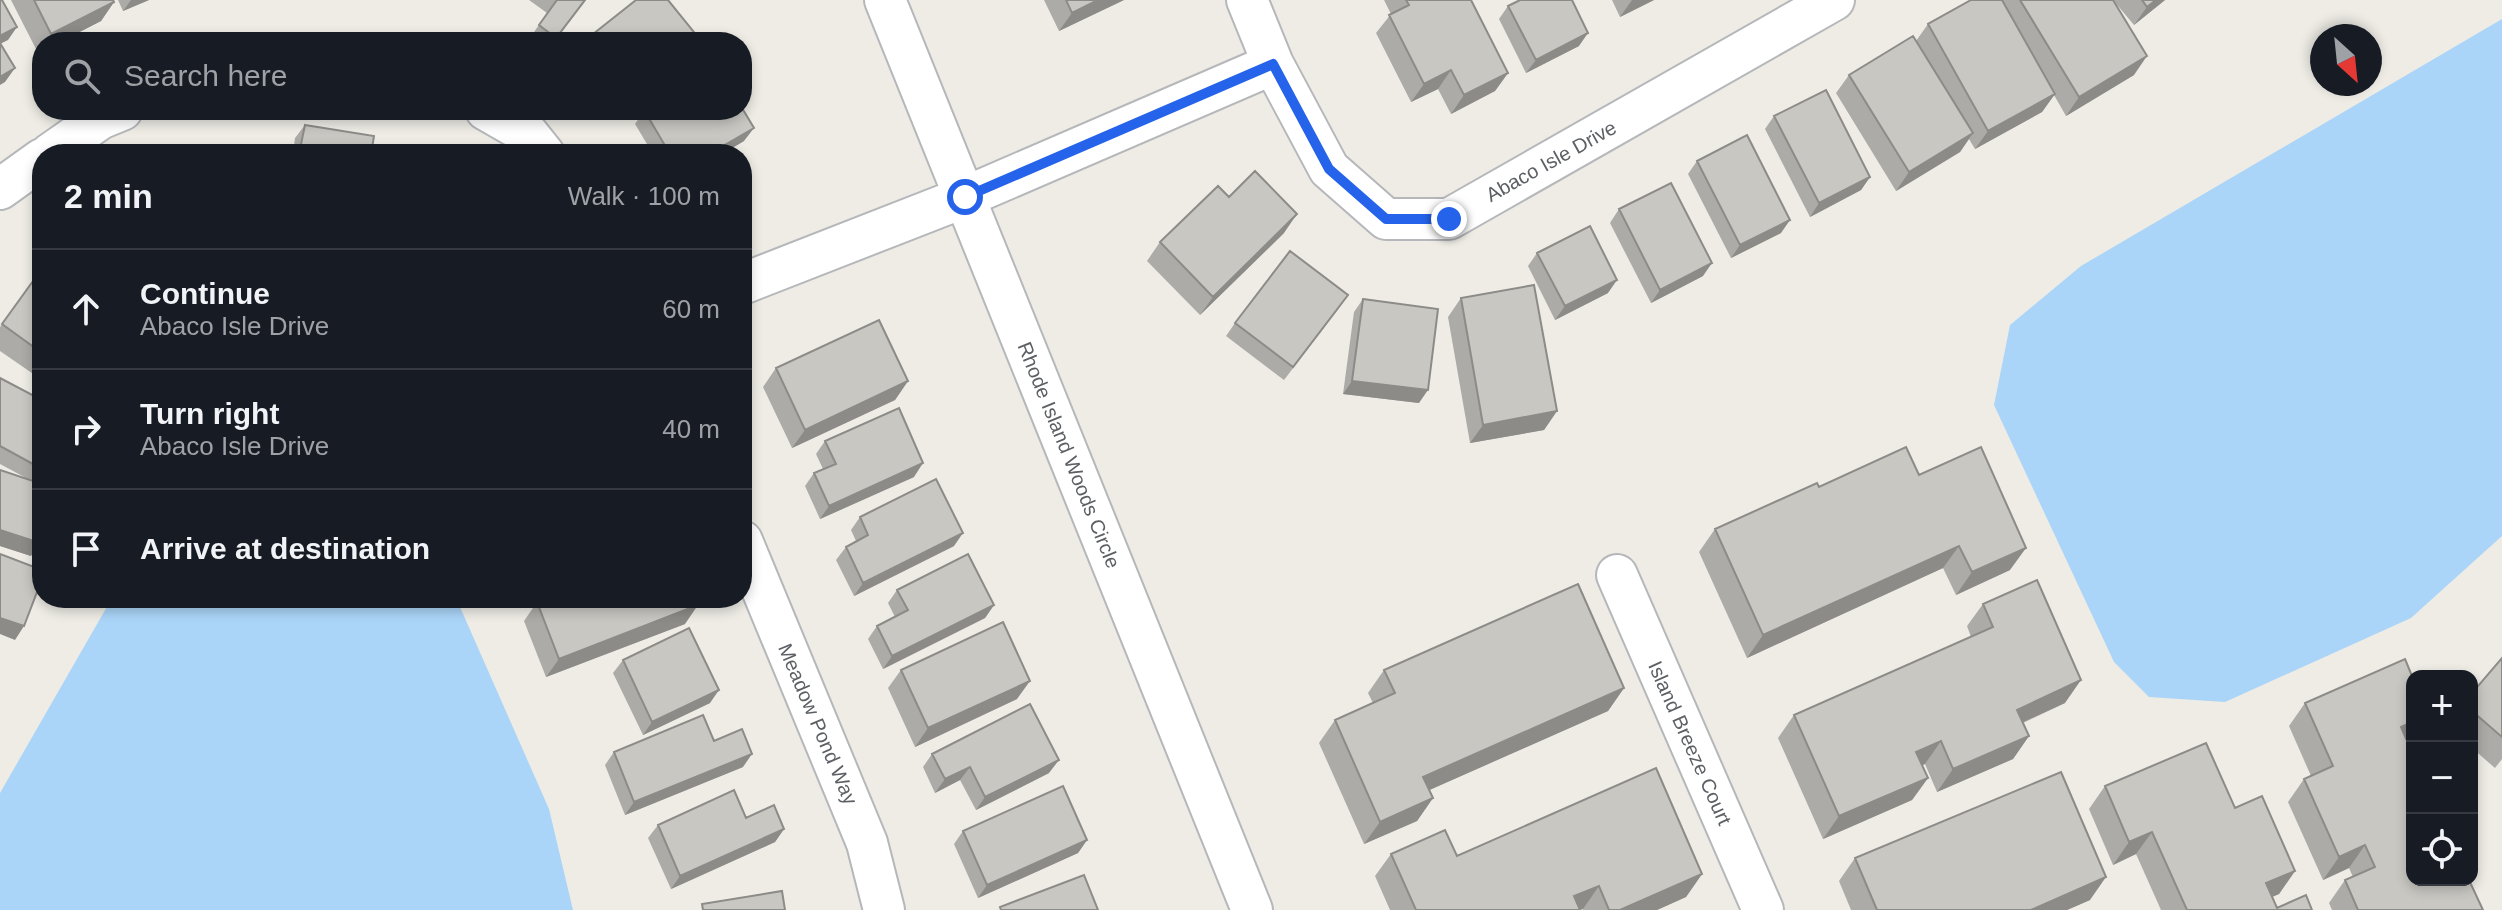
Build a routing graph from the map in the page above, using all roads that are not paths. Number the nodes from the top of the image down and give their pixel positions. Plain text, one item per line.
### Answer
1 (885, 0) edge
2 (1247, 0) edge
3 (1834, 0) edge
4 (1273, 64) junction
5 (99, 120) edge
6 (504, 120) edge
7 (64, 144) edge
8 (536, 144) edge
9 (32, 166) edge
10 (0, 189) edge
11 (965, 197) junction
12 (752, 280) edge
13 (752, 565) edge
14 (1617, 575) dead end
15 (884, 910) edge
16 (1252, 910) edge
17 (1763, 910) edge

1 - 11 street, Rhode Island Woods Circle
2 - 4 street, Abaco Isle Drive
3 - 4 street, Abaco Isle Drive
4 - 11 street
5 - 7 street
6 - 8 street
9 - 10 street
11 - 12 street
11 - 16 street, Rhode Island Woods Circle
13 - 15 street, Meadow Pond Way
14 - 17 street, Island Breeze Court

